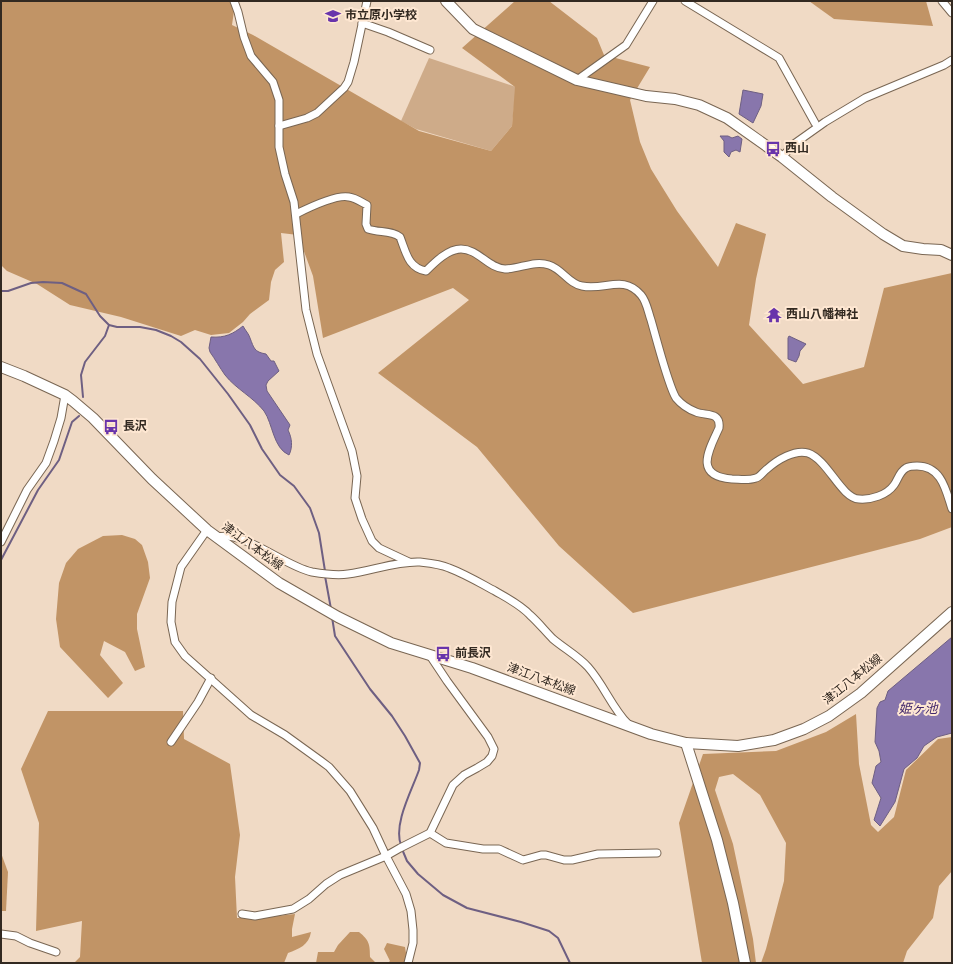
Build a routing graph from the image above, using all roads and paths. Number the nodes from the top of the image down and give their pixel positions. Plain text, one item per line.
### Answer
1 (234, 1) edge
2 (367, 1) edge
3 (446, 1) edge
4 (653, 1) edge
5 (685, 1) edge
6 (942, 1) edge
7 (952, 13) edge
8 (362, 23) junction
9 (430, 50) dead end
10 (952, 60) edge
11 (577, 80) junction
12 (815, 123) dead end
13 (280, 126) junction
14 (782, 157) junction
15 (296, 214) junction
16 (952, 254) edge
17 (1, 367) edge
18 (66, 395) junction
19 (952, 509) edge
20 (207, 530) junction
21 (218, 537) junction
22 (1, 542) edge
23 (408, 562) junction
24 (952, 612) edge
25 (431, 657) junction
26 (210, 678) junction
27 (630, 727) junction
28 (171, 742) dead end
29 (686, 743) junction
30 (430, 833) junction
31 (657, 853) dead end
32 (386, 856) junction
33 (242, 914) dead end
34 (1, 934) edge
35 (56, 952) dead end
36 (408, 963) edge
37 (744, 963) edge

1 - 13 street
2 - 8 street
3 - 11 main road
4 - 11 street
5 - 12 street
6 - 7 street
8 - 9 street
8 - 13 street
10 - 14 street
11 - 14 main road
13 - 15 street
14 - 16 main road
15 - 19 street
15 - 23 street
17 - 18 main road, 津江八本松線
18 - 20 main road, 津江八本松線
18 - 22 street
20 - 21 main road, 津江八本松線
20 - 26 street
21 - 23 street
21 - 25 main road, 津江八本松線
23 - 27 street
24 - 29 main road, 津江八本松線
25 - 27 main road, 津江八本松線
25 - 30 street
26 - 28 street
26 - 32 street
27 - 29 main road, 津江八本松線
29 - 37 main road
30 - 31 street
30 - 32 street
32 - 33 street
32 - 36 street
34 - 35 street

